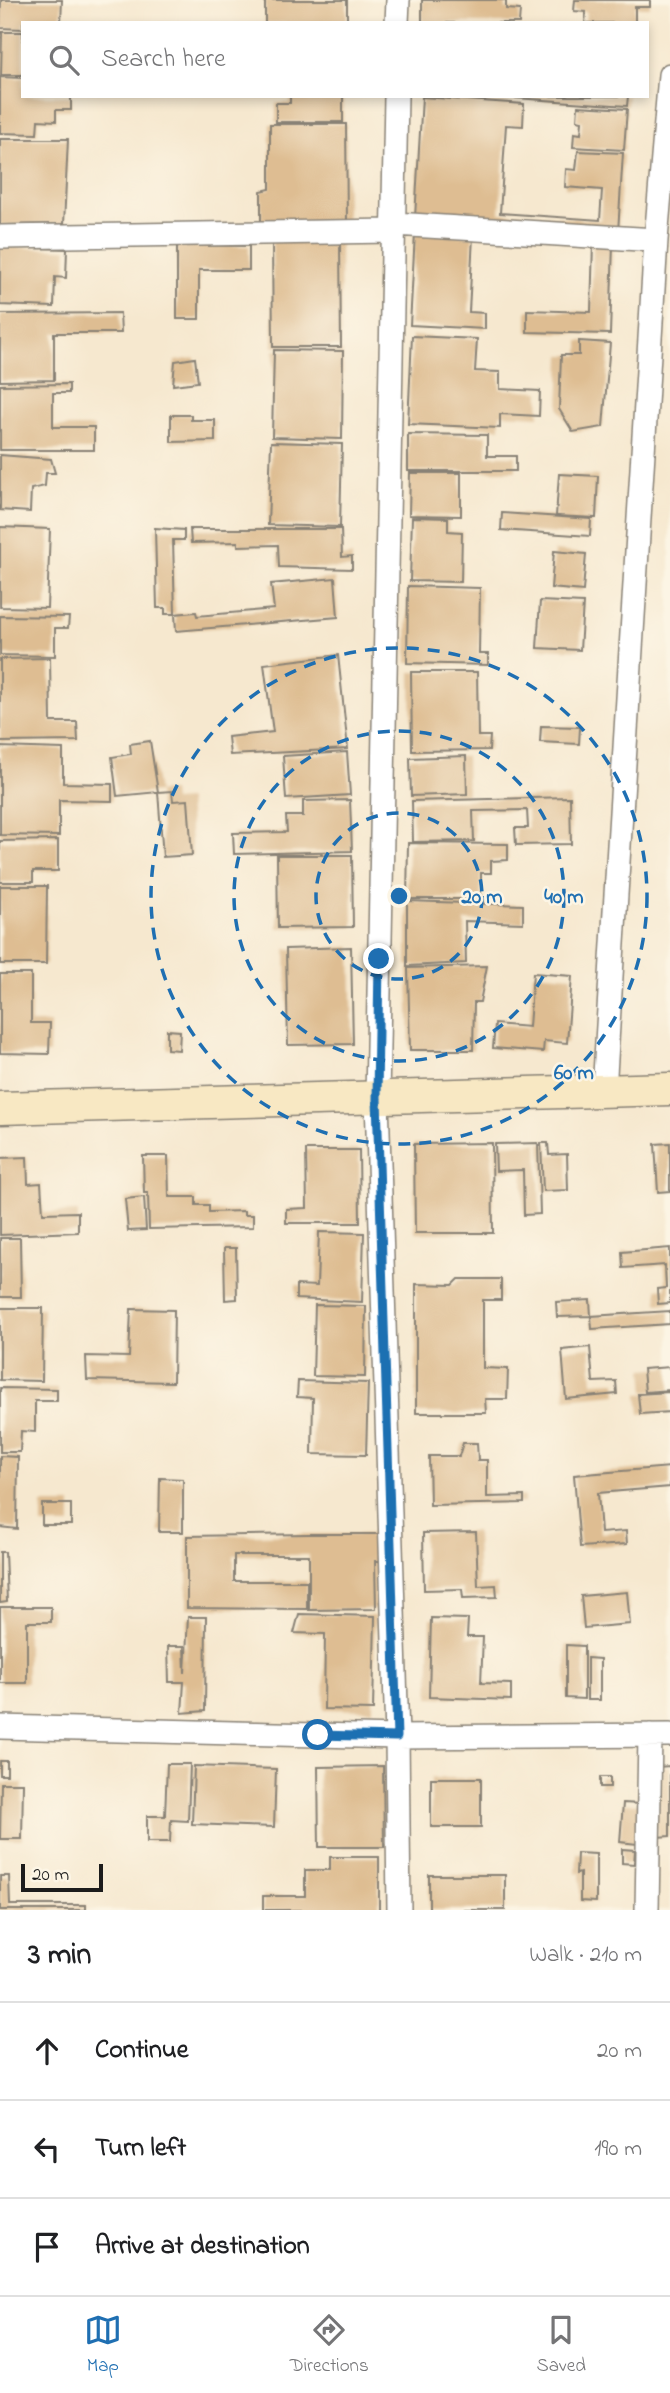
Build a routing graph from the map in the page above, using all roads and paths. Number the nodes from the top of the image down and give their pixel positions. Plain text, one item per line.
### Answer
1 (398, 0) edge
2 (397, 21) edge
3 (670, 75) edge
4 (396, 98) edge
5 (393, 227) junction
6 (0, 237) edge
7 (656, 240) junction
8 (670, 1089) edge
9 (604, 1091) junction
10 (377, 1099) junction
11 (0, 1108) edge
12 (0, 1727) edge
13 (660, 1735) edge
14 (397, 1737) junction
15 (399, 1910) edge
16 (647, 1910) edge

1 - 2 street
3 - 7 street
4 - 5 street
5 - 6 street
5 - 7 street
5 - 10 street
7 - 9 street
8 - 9 street
9 - 10 street
10 - 11 street
10 - 14 street
12 - 14 street
13 - 14 street
13 - 16 street
14 - 15 street

